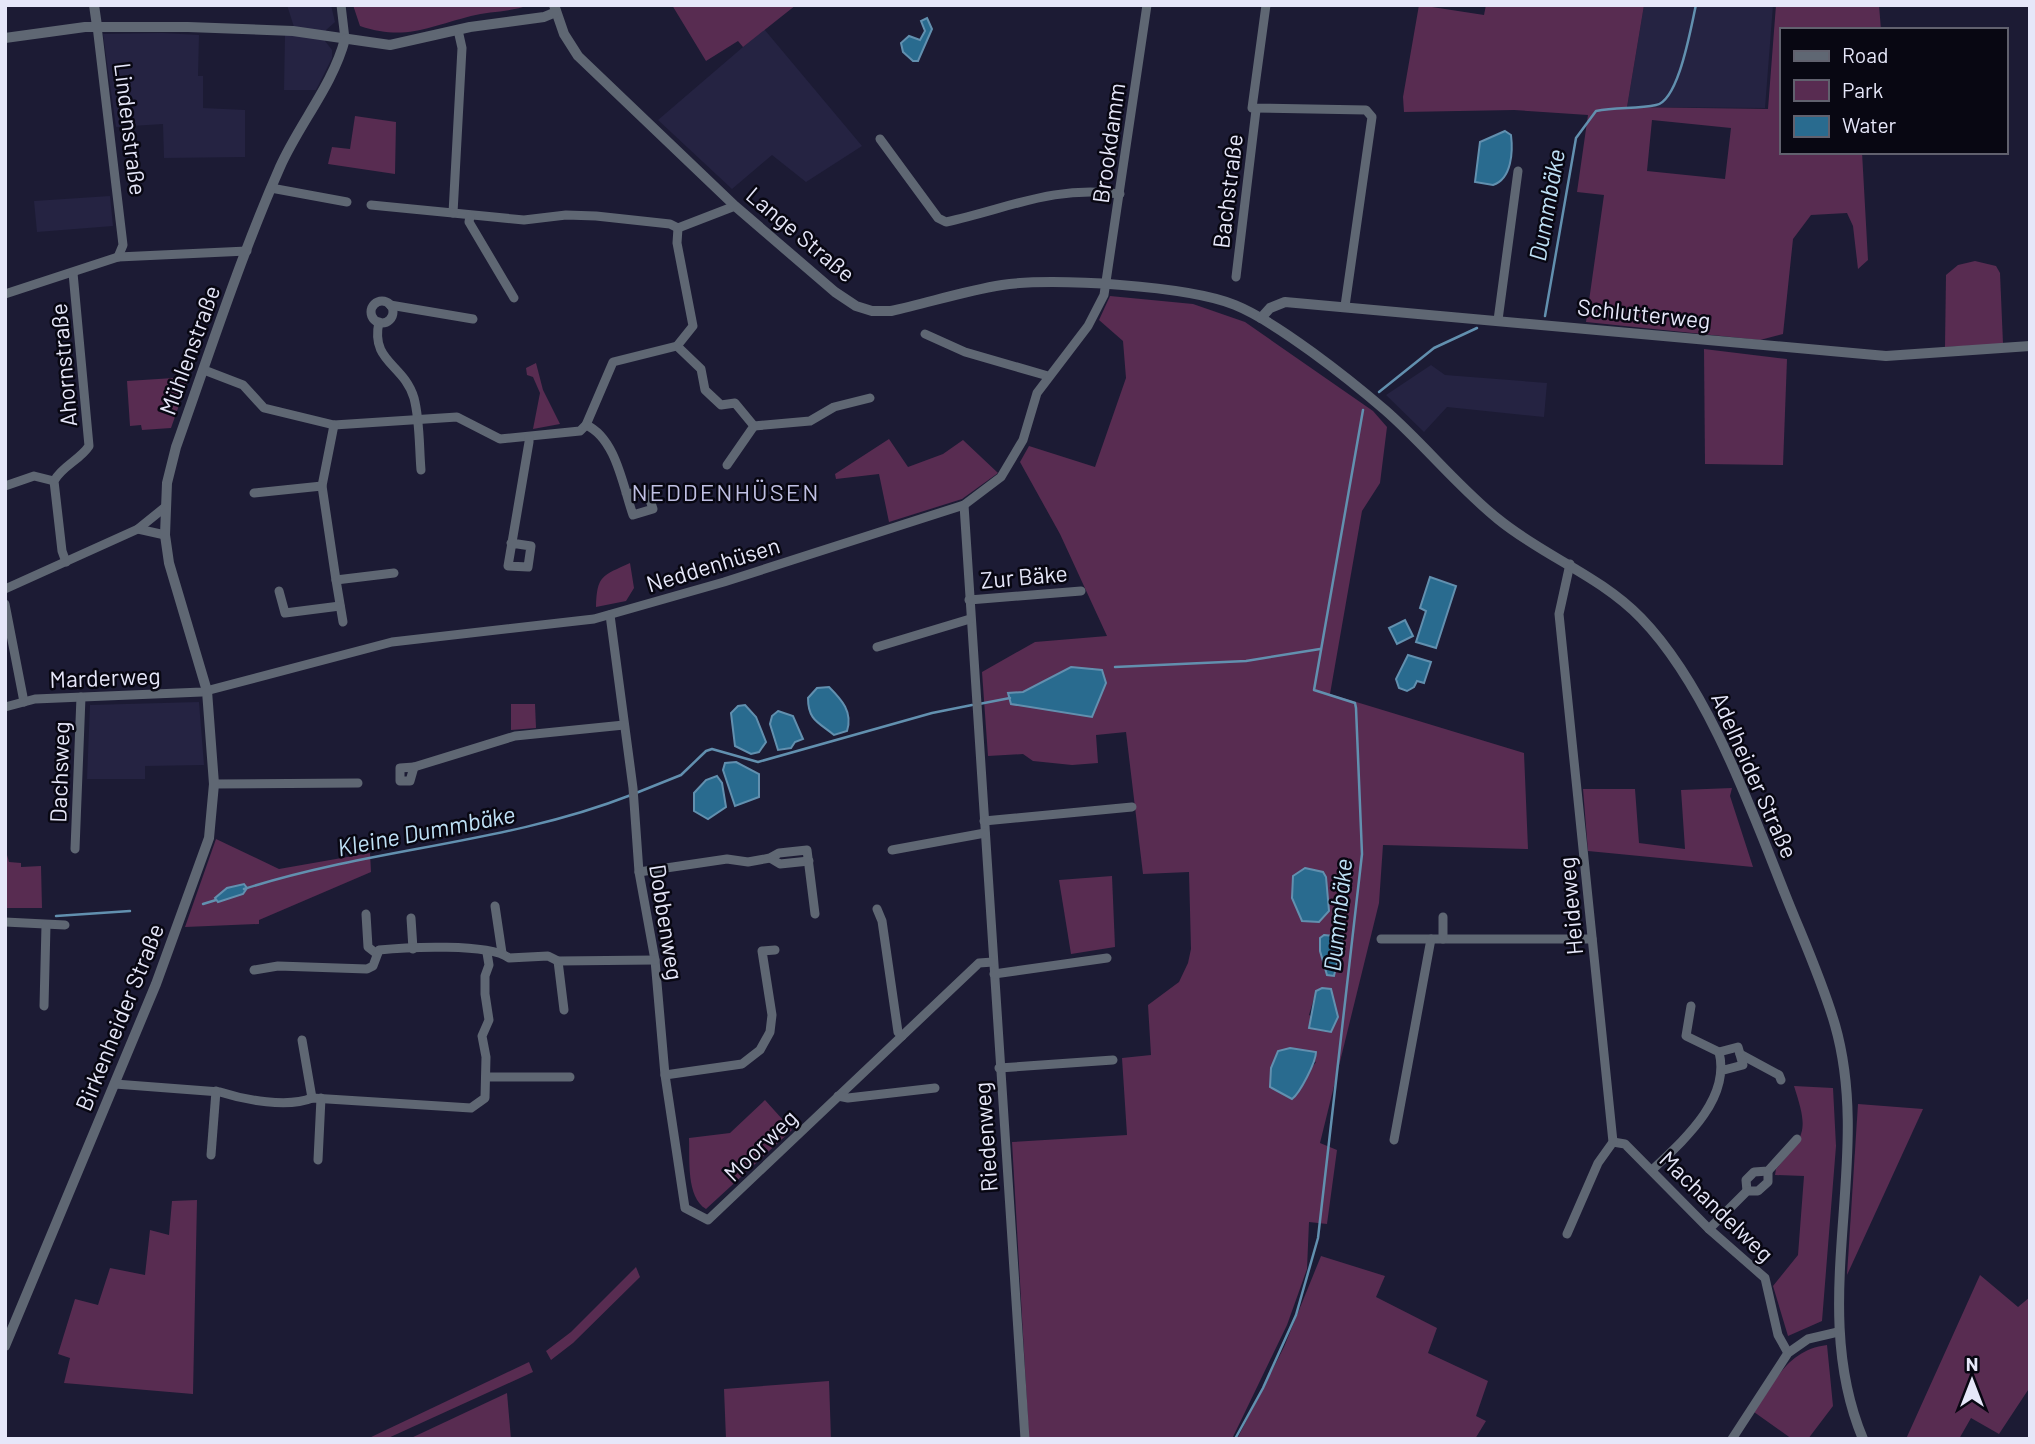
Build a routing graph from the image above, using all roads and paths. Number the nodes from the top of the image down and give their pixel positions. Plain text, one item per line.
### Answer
1 (94, 5) edge
2 (341, 5) edge
3 (1147, 5) edge
4 (1266, 5) edge
5 (555, 9) edge
6 (97, 26) junction
7 (458, 30) junction
8 (5, 38) edge
9 (345, 39) junction
10 (1256, 110) junction
11 (880, 139) dead end
12 (1518, 171) dead end
13 (271, 188) junction
14 (1120, 194) junction
15 (347, 202) dead end
16 (371, 205) dead end
17 (735, 206) junction
18 (453, 213) junction
19 (470, 216) junction
20 (678, 228) junction
21 (247, 251) junction
22 (118, 257) junction
23 (73, 273) junction
24 (1236, 277) dead end
25 (1107, 286) junction
26 (5, 294) edge
27 (514, 298) dead end
28 (390, 305) junction
29 (1345, 306) junction
30 (1261, 318) junction
31 (473, 319) dead end
32 (1497, 320) junction
33 (379, 322) junction
34 (925, 334) dead end
35 (677, 346) junction
36 (2030, 346) edge
37 (204, 370) junction
38 (1048, 376) junction
39 (870, 398) dead end
40 (417, 418) junction
41 (334, 425) junction
42 (586, 425) junction
43 (754, 426) junction
44 (529, 437) junction
45 (727, 464) dead end
46 (421, 470) dead end
47 (54, 481) junction
48 (5, 486) edge
49 (323, 486) junction
50 (254, 493) dead end
51 (626, 493) dead end
52 (964, 505) junction
53 (164, 508) junction
54 (138, 529) junction
55 (165, 535) junction
56 (511, 543) dead end
57 (66, 562) junction
58 (1570, 564) junction
59 (394, 573) dead end
60 (336, 580) junction
61 (5, 589) edge
62 (279, 591) dead end
63 (1082, 591) dead end
64 (969, 600) junction
65 (5, 604) edge
66 (340, 606) junction
67 (610, 615) junction
68 (970, 620) junction
69 (343, 622) dead end
70 (877, 647) dead end
71 (207, 691) junction
72 (81, 697) junction
73 (24, 702) junction
74 (5, 707) edge
75 (624, 725) junction
76 (414, 766) dead end
77 (358, 783) dead end
78 (214, 784) junction
79 (1132, 807) dead end
80 (984, 821) junction
81 (985, 832) junction
82 (75, 849) dead end
83 (892, 850) dead end
84 (639, 872) junction
85 (495, 906) dead end
86 (877, 909) dead end
87 (366, 914) dead end
88 (815, 914) dead end
89 (1443, 917) dead end
90 (411, 918) dead end
91 (5, 922) edge
92 (46, 925) junction
93 (65, 925) dead end
94 (1381, 939) dead end
95 (1431, 939) junction
96 (1443, 939) junction
97 (1592, 939) junction
98 (413, 949) junction
99 (775, 950) dead end
100 (487, 953) junction
101 (502, 953) junction
102 (377, 954) junction
103 (1107, 958) dead end
104 (655, 960) junction
105 (558, 961) junction
106 (993, 962) junction
107 (254, 970) dead end
108 (994, 974) junction
109 (44, 1006) dead end
110 (1691, 1006) dead end
111 (564, 1010) dead end
112 (902, 1037) junction
113 (302, 1040) dead end
114 (1719, 1052) junction
115 (1740, 1054) junction
116 (1113, 1060) dead end
117 (999, 1069) junction
118 (1724, 1070) junction
119 (665, 1075) junction
120 (486, 1077) junction
121 (570, 1077) dead end
122 (1781, 1080) dead end
123 (115, 1084) junction
124 (935, 1088) dead end
125 (216, 1091) junction
126 (838, 1096) junction
127 (316, 1098) junction
128 (1797, 1139) dead end
129 (1394, 1140) dead end
130 (1613, 1142) junction
131 (211, 1155) dead end
132 (318, 1160) dead end
133 (1653, 1170) junction
134 (1768, 1171) junction
135 (1747, 1191) junction
136 (708, 1220) joint
137 (1709, 1229) junction
138 (1567, 1234) dead end
139 (1838, 1332) junction
140 (5, 1346) edge
141 (1788, 1353) junction
142 (1025, 1439) edge
143 (1732, 1439) edge
144 (1863, 1439) edge

1 - 6 street, Lindenstraße
2 - 9 street
3 - 14 street, Brookdamm
4 - 10 street, Bachstraße
5 - 7 street
5 - 17 street, Lange Straße
6 - 8 street
6 - 9 street
6 - 22 street, Lindenstraße
7 - 9 street
7 - 18 street
9 - 13 street, Mühlenstraße
10 - 24 street, Bachstraße
10 - 29 street
11 - 14 street
12 - 32 street
13 - 15 street
13 - 21 street, Mühlenstraße
14 - 25 street, Brookdamm
16 - 18 street
17 - 20 street
17 - 25 street, Lange Straße
18 - 19 street
19 - 20 street
19 - 27 street
20 - 35 street
21 - 22 street
21 - 37 street, Mühlenstraße
22 - 23 street
23 - 26 street
23 - 47 street, Ahornstraße
25 - 30 street, Lange Straße
25 - 38 street, Neddenhüsen
28 - 31 street
28 - 33 street
28 - 33 street
29 - 30 street, Schlutterweg
29 - 32 street, Schlutterweg
30 - 58 street, Adelheider Straße
32 - 36 street, Schlutterweg
33 - 40 street
34 - 38 street
35 - 42 street
35 - 43 street
37 - 41 street
37 - 53 street, Mühlenstraße
38 - 52 street, Neddenhüsen
39 - 43 street
40 - 41 street
40 - 44 street
40 - 46 street
41 - 49 street
42 - 44 street
42 - 51 street
43 - 45 street
44 - 56 street
47 - 48 street
47 - 57 street
49 - 50 street
49 - 60 street
52 - 64 street, Riedenweg
52 - 67 street, Neddenhüsen
53 - 54 street
53 - 55 street, Mühlenstraße
54 - 55 street
54 - 57 street
55 - 71 street, Mühlenstraße
57 - 61 street
58 - 97 street, Heideweg
58 - 139 street, Adelheider Straße
59 - 60 street
60 - 66 street
62 - 66 street
63 - 64 street, Zur Bäke
64 - 68 street, Riedenweg
65 - 73 street
66 - 69 street
67 - 71 street, Neddenhüsen
67 - 75 street, Dobbenweg
68 - 70 street
68 - 80 street, Riedenweg
71 - 72 street, Marderweg
71 - 78 street, Birkenheider Straße
72 - 73 street, Marderweg
72 - 82 street, Dachsweg
73 - 74 street, Marderweg
75 - 76 street
75 - 84 street, Dobbenweg
77 - 78 street
78 - 123 street, Birkenheider Straße
79 - 80 street
80 - 81 street, Riedenweg
81 - 83 street
81 - 106 street, Riedenweg
84 - 88 street
84 - 104 street, Dobbenweg
85 - 101 street
86 - 112 street
87 - 102 street
89 - 96 street
90 - 98 street
91 - 92 street
92 - 93 street
92 - 109 street
94 - 95 street
95 - 96 street
95 - 129 street
96 - 97 street
97 - 130 street, Heideweg
98 - 100 street
98 - 102 street
99 - 119 street
100 - 101 street
100 - 120 street
101 - 105 street
102 - 107 street
103 - 108 street
104 - 105 street
104 - 119 street, Dobbenweg
105 - 111 street
106 - 108 street, Riedenweg
106 - 112 street, Moorweg
108 - 117 street, Riedenweg
110 - 114 street
112 - 126 street, Moorweg
113 - 127 street
114 - 115 street
114 - 118 street
115 - 118 street
115 - 122 street
116 - 117 street
117 - 142 street, Riedenweg
118 - 133 street
119 - 136 street, Dobbenweg
120 - 121 street
120 - 127 street
123 - 125 street
123 - 140 street, Birkenheider Straße
124 - 126 street
125 - 127 street
125 - 131 street
126 - 136 street, Moorweg
127 - 132 street
128 - 134 street
130 - 133 street, Machandelweg
130 - 138 street
133 - 137 street, Machandelweg
134 - 135 street
134 - 135 street
135 - 137 street
137 - 141 street, Machandelweg
139 - 141 street
139 - 144 street, Adelheider Straße
141 - 143 street

